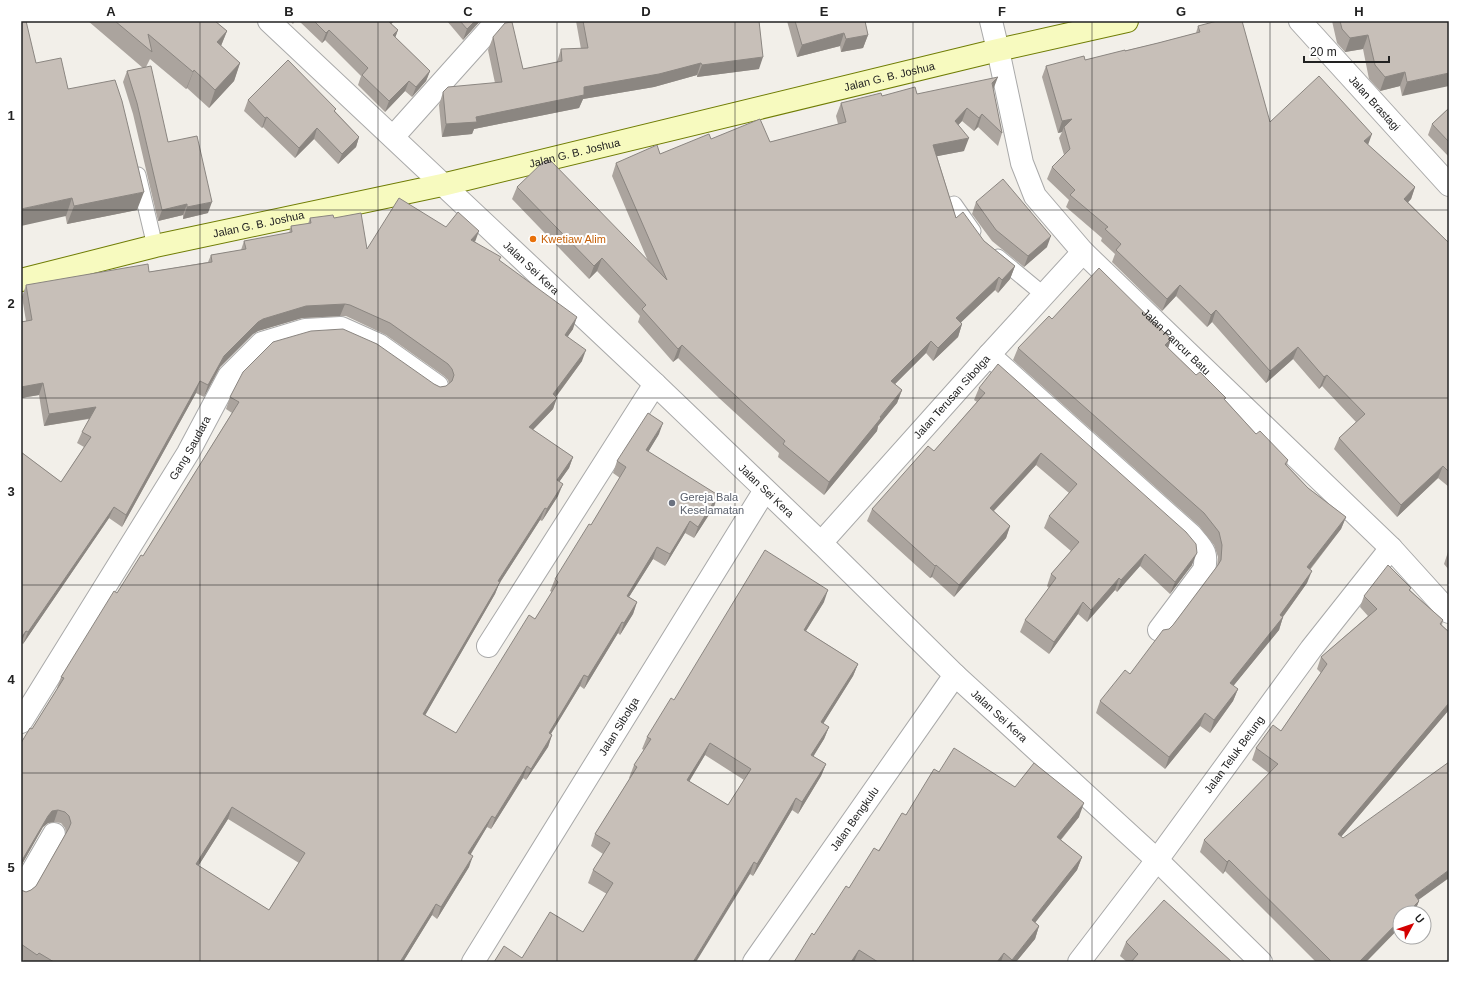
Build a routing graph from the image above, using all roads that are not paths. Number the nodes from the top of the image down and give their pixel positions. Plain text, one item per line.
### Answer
1 (269, 21) edge
2 (497, 21) edge
3 (991, 21) edge
4 (1127, 21) edge
5 (1300, 21) edge
6 (1086, 26) edge
7 (998, 50) junction
8 (393, 137) junction
9 (135, 162) edge
10 (442, 185) junction
11 (1449, 185) edge
12 (954, 204) dead end
13 (155, 246) junction
14 (1083, 252) junction
15 (21, 280) edge
16 (1044, 295) junction
17 (989, 355) junction
18 (655, 384) junction
19 (437, 386) edge
20 (765, 490) junction
21 (821, 543) junction
22 (1391, 548) junction
23 (1449, 612) edge
24 (1159, 630) dead end
25 (488, 646) dead end
26 (955, 675) junction
27 (21, 722) edge
28 (54, 834) dead end
29 (1157, 860) junction
30 (21, 891) edge
31 (473, 962) edge
32 (754, 962) edge
33 (1079, 962) edge
34 (1261, 962) edge

1 - 8 street, Jalan Sei Kera
2 - 8 street
3 - 7 street, Jalan Pancur Batu
4 - 6 street, Jalan G. B. Joshua
5 - 11 street, Jalan Brastagi
6 - 7 street, Jalan G. B. Joshua
7 - 10 street, Jalan G. B. Joshua
7 - 14 street, Jalan Pancur Batu
8 - 10 street, Jalan Sei Kera
9 - 13 lane
10 - 13 street, Jalan G. B. Joshua
10 - 18 street, Jalan Sei Kera
12 - 16 lane
13 - 15 street, Jalan G. B. Joshua
14 - 16 street, Jalan Terusan Sibolga
14 - 22 street, Jalan Pancur Batu
16 - 17 street, Jalan Terusan Sibolga
17 - 21 street, Jalan Terusan Sibolga
17 - 24 street
18 - 20 street, Jalan Sei Kera
18 - 25 street
19 - 27 street, Gang Saudara
20 - 21 street, Jalan Sei Kera
20 - 31 street, Jalan Sibolga
21 - 26 street, Jalan Sei Kera
22 - 23 street, Jalan Pancur Batu
22 - 29 street, Jalan Teluk Betung
26 - 29 street, Jalan Sei Kera
26 - 32 street, Jalan Bengkulu
28 - 30 street
29 - 33 street, Jalan Teluk Betung
29 - 34 street, Jalan Sei Kera

